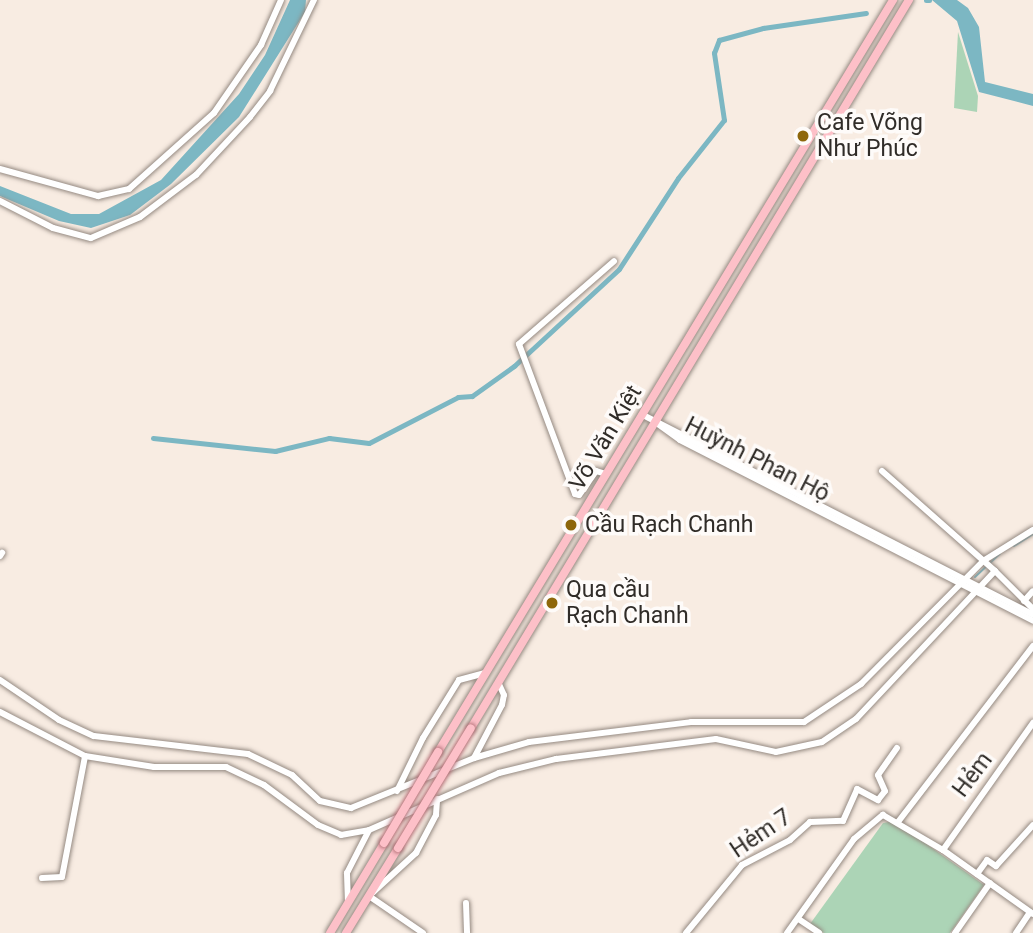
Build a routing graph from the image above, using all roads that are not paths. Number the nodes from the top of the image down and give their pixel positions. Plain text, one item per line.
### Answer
1 (281, 0) edge
2 (314, 0) edge
3 (893, 0) edge
4 (909, 0) edge
5 (845, 81) junction
6 (856, 89) junction
7 (0, 169) edge
8 (0, 201) edge
9 (614, 261) dead end
10 (643, 415) junction
11 (656, 423) junction
12 (882, 471) dead end
13 (606, 474) junction
14 (1033, 530) edge
15 (984, 562) junction
16 (994, 570) junction
17 (965, 578) junction
18 (960, 584) junction
19 (977, 589) junction
20 (1033, 591) edge
21 (1024, 601) junction
22 (1033, 608) edge
23 (1033, 615) edge
24 (1033, 621) edge
25 (1033, 646) edge
26 (485, 673) junction
27 (0, 680) edge
28 (498, 682) junction
29 (0, 712) edge
30 (1033, 723) edge
31 (897, 748) dead end
32 (85, 756) junction
33 (474, 758) junction
34 (397, 791) junction
35 (437, 799) junction
36 (878, 800) junction
37 (883, 815) junction
38 (898, 822) junction
39 (1033, 825) edge
40 (369, 830) junction
41 (943, 850) junction
42 (977, 874) junction
43 (42, 878) dead end
44 (990, 883) junction
45 (369, 896) junction
46 (348, 903) junction
47 (467, 903) dead end
48 (1031, 913) edge
49 (800, 920) junction
50 (330, 933) edge
51 (346, 933) edge
52 (423, 933) edge
53 (467, 933) edge
54 (686, 933) edge
55 (787, 933) edge
56 (818, 933) edge
57 (955, 933) edge
58 (1016, 933) edge

1 - 7 street
2 - 8 street
3 - 5 main road, Võ Văn Kiệt
4 - 6 main road, Võ Văn Kiệt
5 - 6 main road
5 - 10 main road, Võ Văn Kiệt
6 - 11 main road, Võ Văn Kiệt
9 - 13 street
10 - 11 street
10 - 13 main road, Võ Văn Kiệt
11 - 17 street, Huỳnh Phan Hộ
11 - 18 street, Huỳnh Phan Hộ
11 - 28 main road, Võ Văn Kiệt
12 - 15 street
13 - 26 main road, Võ Văn Kiệt
14 - 15 street
15 - 16 street
15 - 17 street
16 - 19 street
16 - 21 street
17 - 18 street
17 - 19 street, Huỳnh Phan Hộ
18 - 19 street, Huỳnh Phan Hộ
18 - 33 street
19 - 23 street, Huỳnh Phan Hộ
19 - 24 street, Huỳnh Phan Hộ
19 - 35 street
20 - 21 street
21 - 22 street
25 - 38 street
26 - 34 street
26 - 46 main road, Võ Văn Kiệt, bridge
27 - 34 street
28 - 33 street
28 - 45 main road, Võ Văn Kiệt, bridge
29 - 32 street
30 - 41 street, Hẻm
31 - 36 street
32 - 40 street
32 - 43 street
33 - 34 street
35 - 40 street
35 - 45 street
36 - 37 street
36 - 54 street, Hẻm 7
37 - 38 street
37 - 49 street
38 - 41 street
39 - 42 street
40 - 46 street
41 - 42 street
42 - 44 street
44 - 48 street
44 - 57 street
45 - 51 main road, Võ Văn Kiệt
45 - 52 street
46 - 50 main road, Võ Văn Kiệt
47 - 53 street
48 - 58 street
49 - 55 street
49 - 56 street

